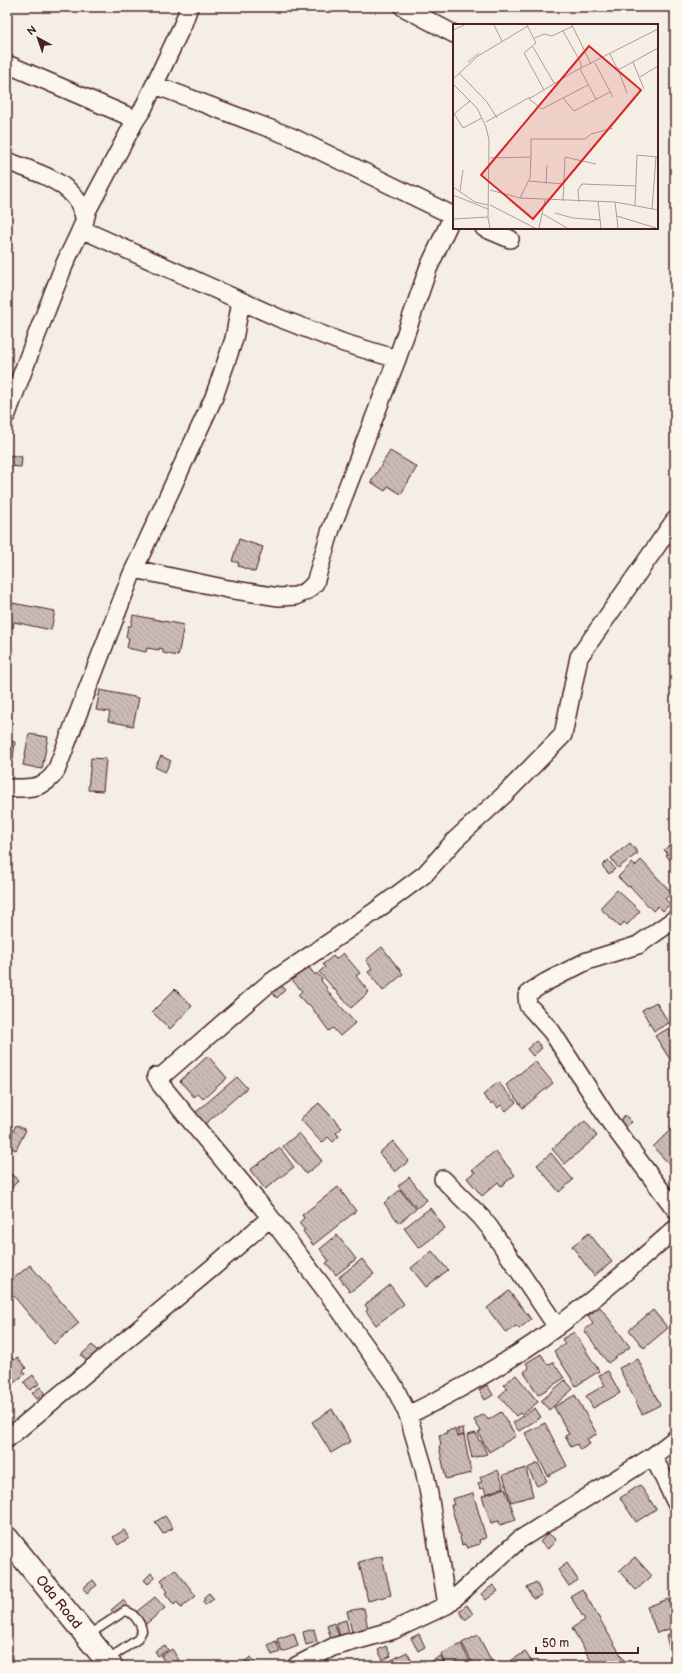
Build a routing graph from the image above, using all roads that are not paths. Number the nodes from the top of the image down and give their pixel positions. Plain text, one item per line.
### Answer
1 (189, 7) edge
2 (403, 7) edge
3 (453, 33) edge
4 (7, 64) edge
5 (155, 85) junction
6 (135, 121) junction
7 (7, 161) edge
8 (453, 216) edge
9 (453, 218) edge
10 (83, 225) junction
11 (486, 229) edge
12 (510, 239) dead end
13 (241, 301) junction
14 (397, 359) junction
15 (7, 414) edge
16 (675, 520) edge
17 (134, 569) junction
18 (7, 788) edge
19 (675, 919) edge
20 (443, 1179) dead end
21 (675, 1209) edge
22 (270, 1218) junction
23 (675, 1229) edge
24 (557, 1327) junction
25 (408, 1415) junction
26 (7, 1439) edge
27 (675, 1439) edge
28 (654, 1456) junction
29 (675, 1501) edge
30 (7, 1538) edge
31 (7, 1561) edge
32 (447, 1605) junction
33 (87, 1636) junction
34 (103, 1664) edge
35 (296, 1666) edge

1 - 5 street
2 - 3 street
4 - 6 street
5 - 6 street
5 - 8 street
6 - 10 street
7 - 10 street
9 - 14 street
10 - 13 street
10 - 15 street
11 - 12 street
13 - 14 street
13 - 17 street
14 - 17 street
16 - 22 street
17 - 18 street
19 - 21 street
20 - 24 street
22 - 25 street
22 - 26 street
23 - 24 street
24 - 25 street
25 - 32 street
27 - 28 street
28 - 29 street
28 - 32 street
30 - 33 street, Oda Road
31 - 34 street, Oda Road
32 - 35 street
33 - 34 street, Oda Road
33 - 34 lane

